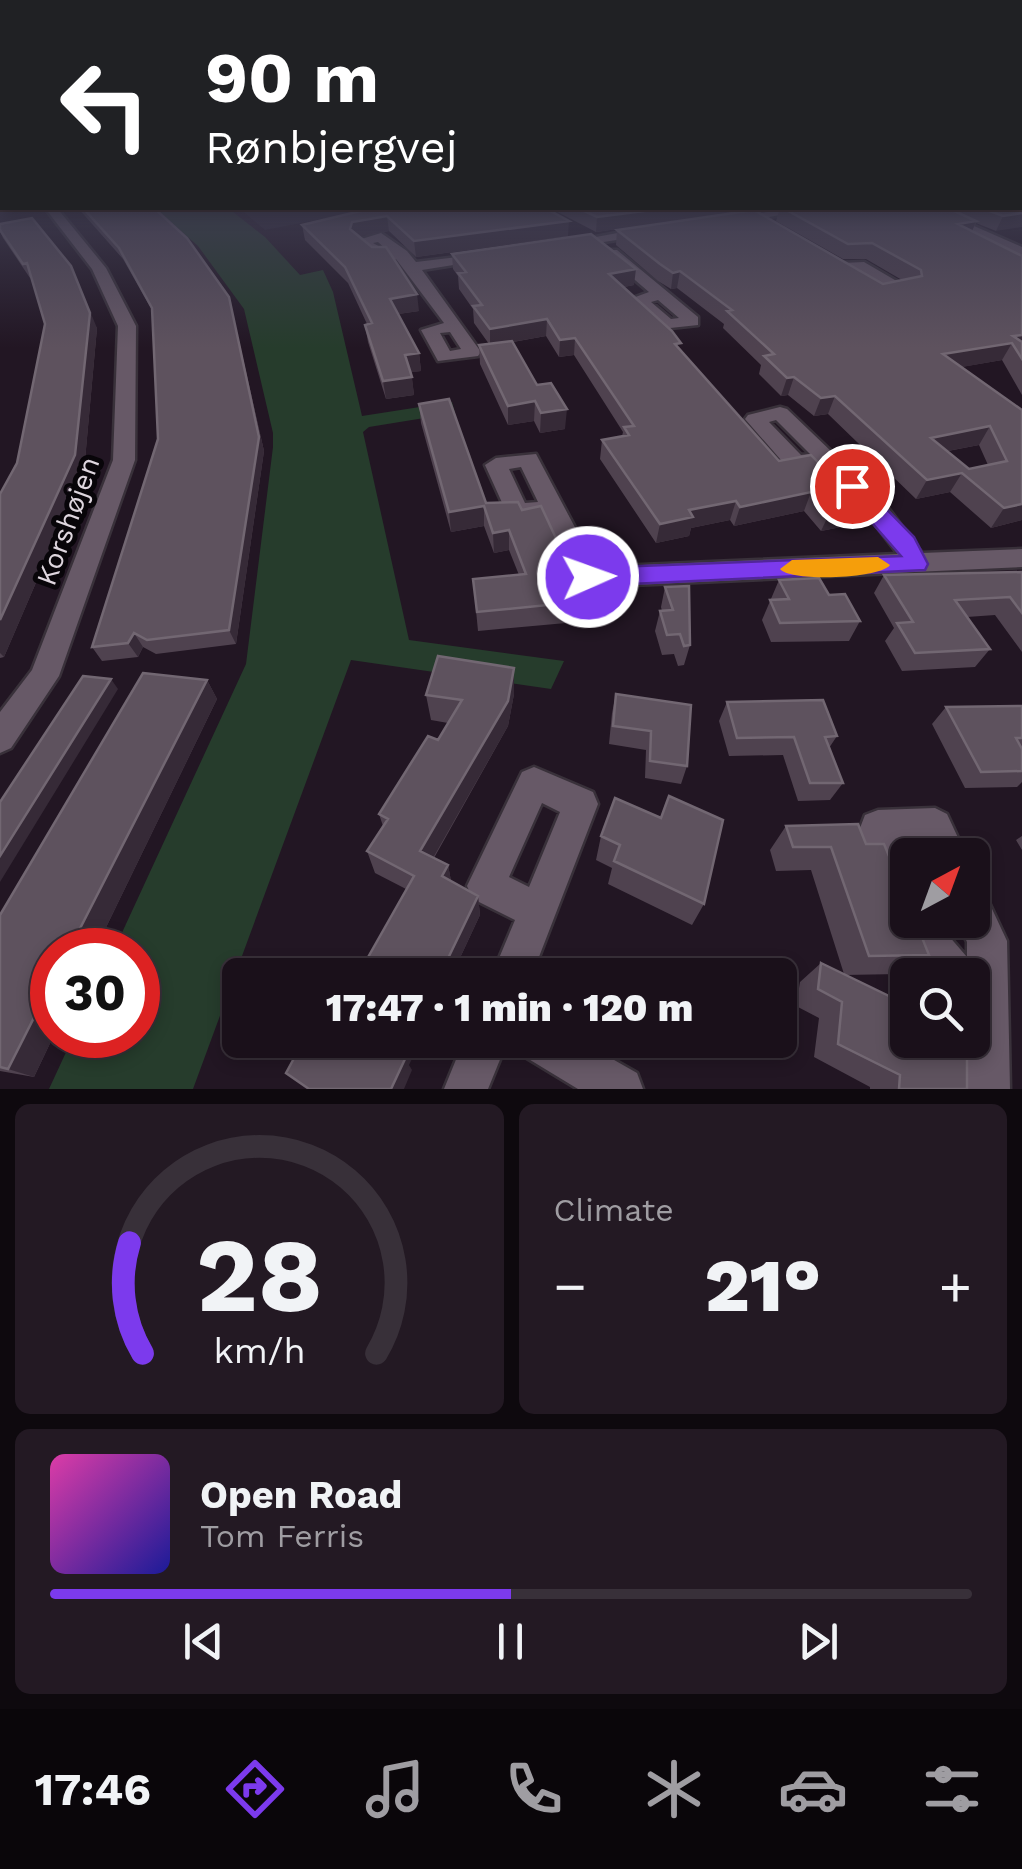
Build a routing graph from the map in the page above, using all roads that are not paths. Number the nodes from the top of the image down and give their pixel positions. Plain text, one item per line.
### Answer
1 (82, 247) edge
2 (600, 247) edge
3 (989, 247) edge
4 (808, 248) edge
5 (494, 255) edge
6 (1022, 262) edge
7 (840, 268) edge
8 (662, 295) dead end
9 (454, 326) dead end
10 (824, 458) dead end
11 (552, 508) dead end
12 (1022, 558) edge
13 (916, 564) junction
14 (0, 738) edge
15 (940, 838) edge
16 (890, 857) edge
17 (538, 911) dead end
18 (923, 938) edge
19 (519, 958) edge
20 (940, 958) edge
21 (479, 1058) edge
22 (568, 1058) edge
23 (986, 1058) edge
24 (466, 1089) edge
25 (621, 1089) edge
26 (988, 1089) edge

1 - 14 street, Korshøjen
2 - 8 street
3 - 6 street
4 - 7 street
5 - 9 street
10 - 13 street
11 - 13 street
12 - 13 street
15 - 16 street
17 - 19 street
18 - 20 street
21 - 24 street
22 - 25 street
23 - 26 street

